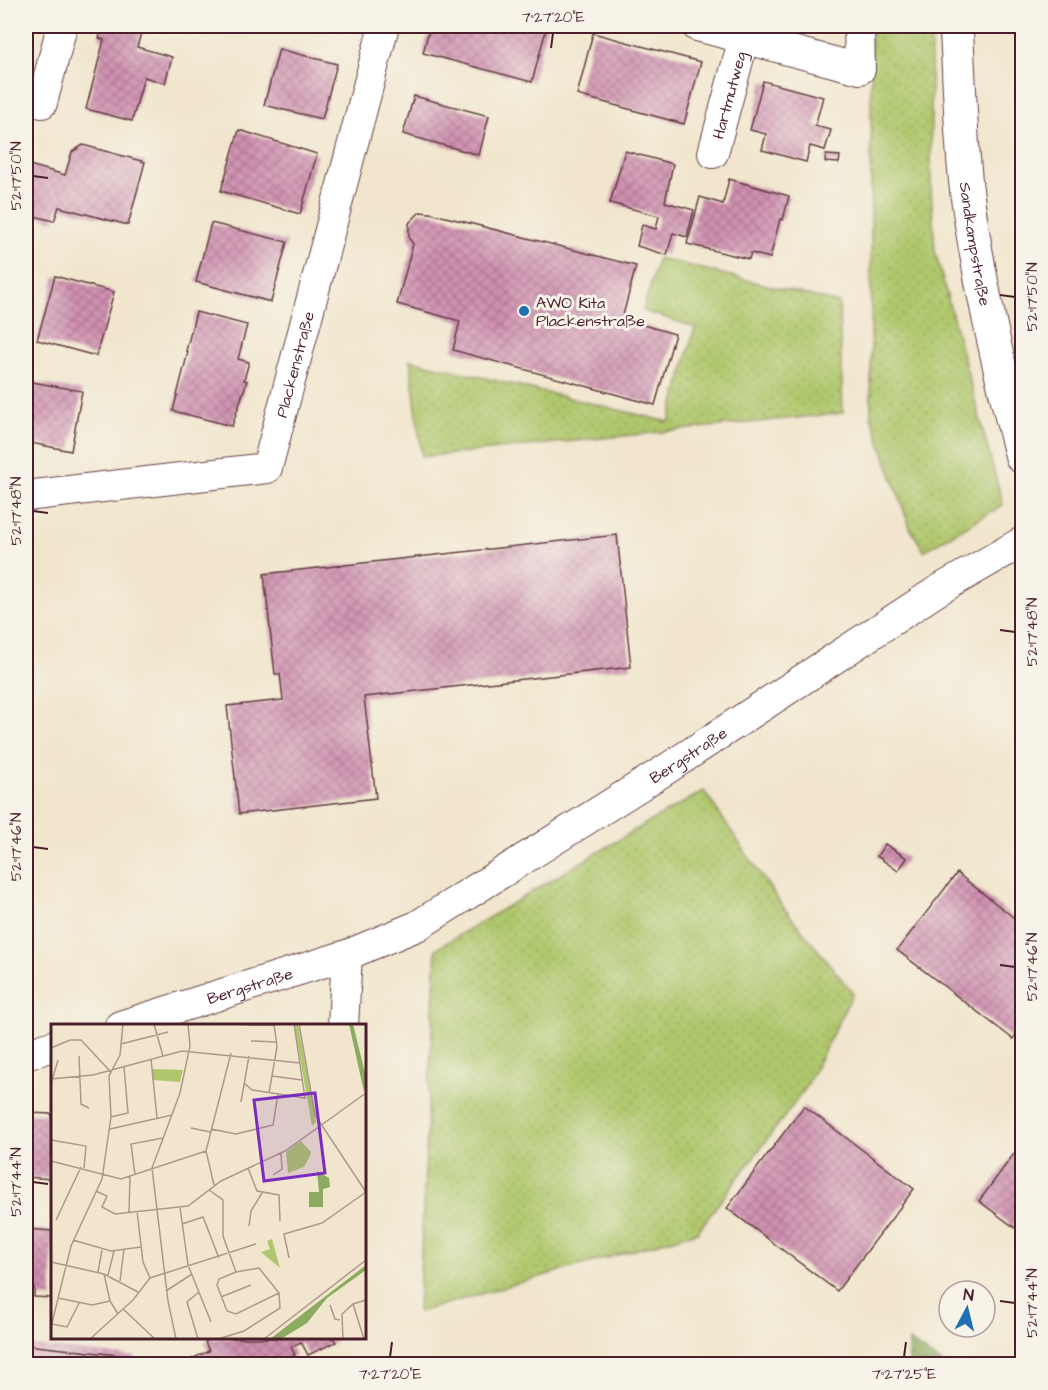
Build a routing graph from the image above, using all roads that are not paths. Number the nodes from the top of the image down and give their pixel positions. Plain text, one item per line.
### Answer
1 (62, 26) edge
2 (384, 26) edge
3 (697, 26) edge
4 (859, 26) edge
5 (956, 26) edge
6 (744, 38) junction
7 (42, 103) dead end
8 (713, 153) dead end
9 (1023, 457) edge
10 (26, 496) edge
11 (1023, 542) edge
12 (347, 955) junction
13 (126, 1024) edge
14 (343, 1024) edge
15 (51, 1046) edge
16 (26, 1055) edge

1 - 7 street
2 - 10 street, Plackenstraße
3 - 6 street, Hartmutweg
4 - 6 street, Hartmutweg
5 - 9 street, Sandkampstraße
6 - 8 street, Hartmutweg
11 - 12 street, Bergstraße
12 - 13 street, Bergstraße
12 - 14 street
15 - 16 street

